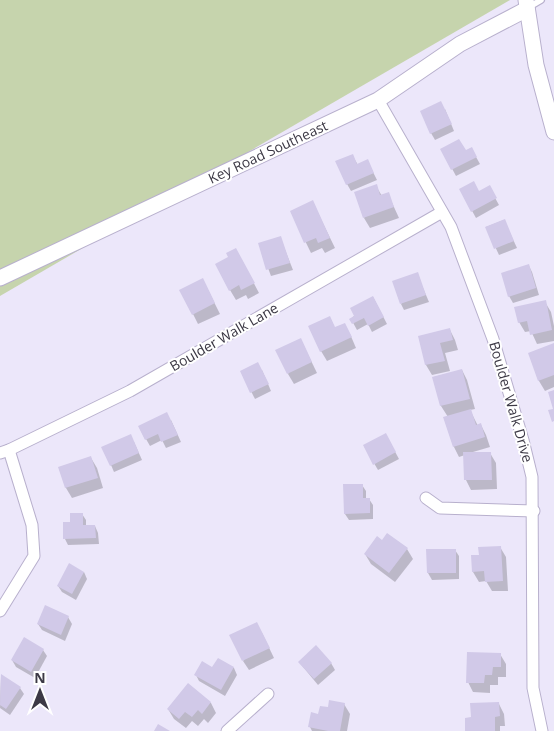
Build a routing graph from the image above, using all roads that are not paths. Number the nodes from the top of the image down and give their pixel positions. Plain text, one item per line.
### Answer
1 (541, 0) edge
2 (527, 4) edge
3 (378, 100) junction
4 (554, 132) edge
5 (442, 212) junction
6 (0, 278) edge
7 (5, 452) edge
8 (426, 498) dead end
9 (534, 511) junction
10 (0, 611) edge
11 (268, 694) dead end
12 (227, 731) edge
13 (542, 731) edge

1 - 2 lane
2 - 3 street, Key Road Southeast
2 - 4 street
3 - 5 street, Boulder Walk Drive
3 - 6 street, Key Road Southeast
5 - 7 street, Boulder Walk Lane
5 - 9 street, Boulder Walk Drive
7 - 10 street
8 - 9 street
9 - 13 street, Boulder Walk Drive
11 - 12 street

